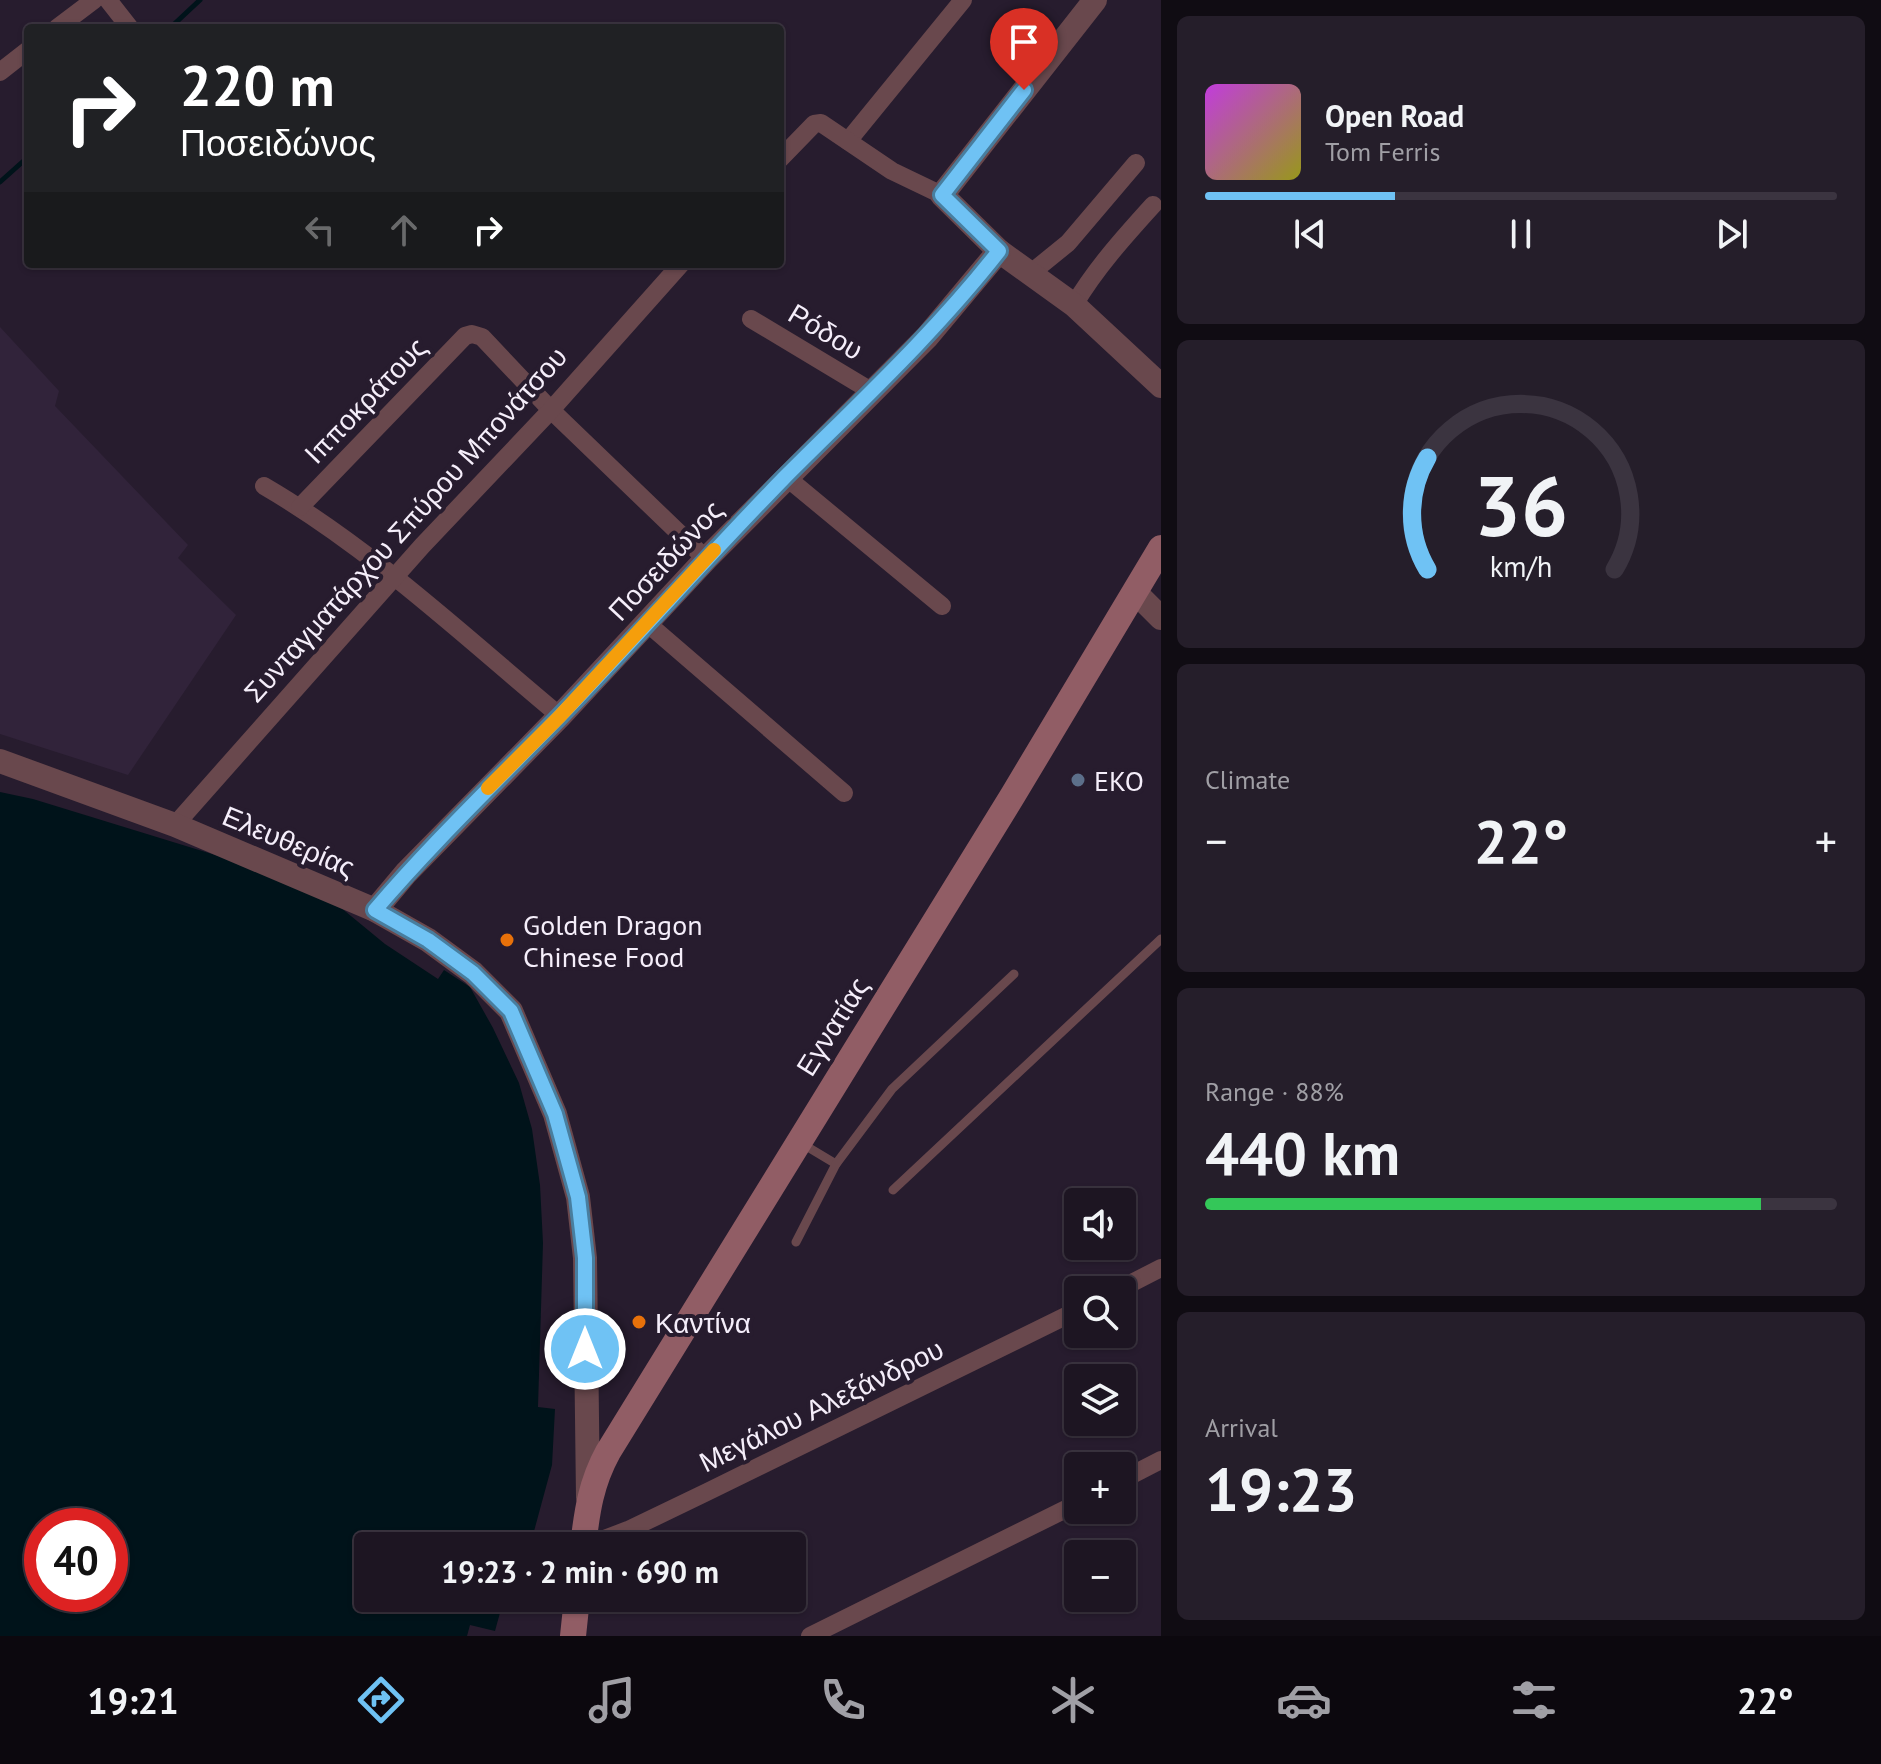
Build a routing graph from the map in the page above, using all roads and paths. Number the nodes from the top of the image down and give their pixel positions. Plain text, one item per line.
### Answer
1 (94, 0) edge
2 (108, 0) edge
3 (963, 0) edge
4 (1095, 0) edge
5 (62, 24) edge
6 (127, 24) edge
7 (24, 53) edge
8 (0, 72) edge
9 (848, 141) junction
10 (784, 155) edge
11 (1136, 163) dead end
12 (942, 195) junction
13 (1153, 205) dead end
14 (999, 251) junction
15 (677, 268) edge
16 (1031, 273) junction
17 (1074, 305) junction
18 (751, 319) dead end
19 (1161, 386) edge
20 (871, 391) junction
21 (551, 410) junction
22 (786, 477) junction
23 (264, 486) dead end
24 (300, 507) junction
25 (1161, 548) edge
26 (706, 559) junction
27 (395, 579) junction
28 (1135, 592) junction
29 (942, 606) dead end
30 (1161, 618) edge
31 (647, 623) junction
32 (560, 716) junction
33 (0, 761) edge
34 (844, 793) dead end
35 (175, 825) junction
36 (375, 910) junction
37 (1161, 939) edge
38 (1014, 974) dead end
39 (798, 1141) junction
40 (836, 1164) junction
41 (893, 1190) dead end
42 (796, 1242) dead end
43 (1161, 1268) edge
44 (1136, 1281) edge
45 (1064, 1317) edge
46 (1161, 1460) edge
47 (1136, 1473) edge
48 (588, 1499) junction
49 (1064, 1510) edge
50 (585, 1532) edge
51 (616, 1532) edge
52 (576, 1612) edge
53 (573, 1636) edge
54 (810, 1636) edge

1 - 5 street
2 - 6 street
3 - 9 street
4 - 12 street
7 - 8 street
9 - 10 street
9 - 12 street
11 - 16 street
12 - 14 street
13 - 17 street
14 - 16 street
14 - 20 street, Ποσειδώνος
15 - 21 street, Συνταγματάρχου Σπύρου Μπονάτσου
16 - 17 street
17 - 19 street
18 - 20 street, Ρόδου
20 - 22 street, Ποσειδώνος
21 - 24 street, Ιπποκράτους
21 - 26 street
21 - 27 street, Συνταγματάρχου Σπύρου Μπονάτσου
22 - 26 street, Ποσειδώνος
22 - 29 street
23 - 24 street
24 - 27 street
25 - 28 main road, Εγνατίας
26 - 31 street, Ποσειδώνος
27 - 32 street
27 - 35 street, Συνταγματάρχου Σπύρου Μπονάτσου
28 - 30 street
28 - 39 main road, Εγνατίας
31 - 32 street, Ποσειδώνος
31 - 34 street
32 - 36 street, Ποσειδώνος
33 - 35 street, Ελευθερίας
35 - 36 street, Ελευθερίας
36 - 48 street, Ελευθερίας
37 - 41 lane
38 - 40 lane
39 - 40 lane
39 - 48 main road, Εγνατίας
40 - 42 lane
43 - 44 street
45 - 51 street, Μεγάλου Αλεξάνδρου
46 - 47 street
48 - 50 main road, Εγνατίας
49 - 54 street
52 - 53 main road

